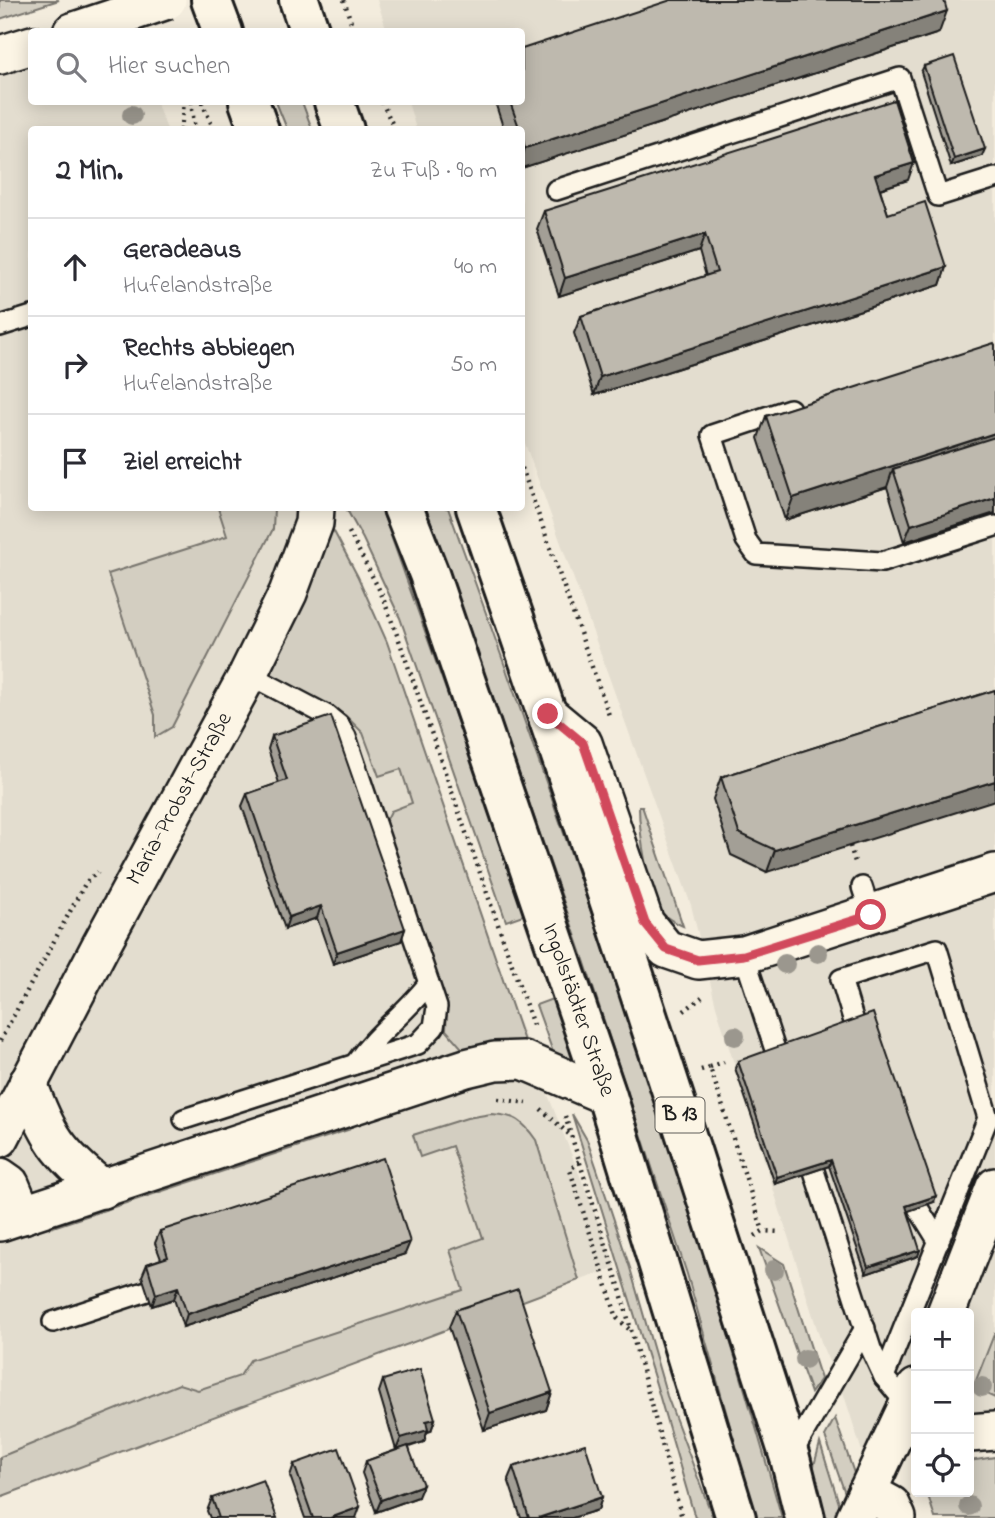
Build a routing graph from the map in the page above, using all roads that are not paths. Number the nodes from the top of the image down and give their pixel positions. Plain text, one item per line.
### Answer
1 (167, 0) edge
2 (211, 0) edge
3 (299, 0) edge
4 (84, 28) edge
5 (222, 28) edge
6 (309, 28) edge
7 (28, 46) edge
8 (0, 55) edge
9 (250, 105) edge
10 (335, 105) edge
11 (258, 126) edge
12 (343, 126) edge
13 (995, 178) edge
14 (556, 190) dead end
15 (28, 317) edge
16 (0, 326) edge
17 (808, 404) edge
18 (404, 511) edge
19 (477, 511) edge
20 (314, 515) edge
21 (995, 526) edge
22 (248, 674) junction
23 (548, 714) junction
24 (995, 873) edge
25 (744, 955) junction
26 (429, 983) junction
27 (855, 1025) edge
28 (355, 1064) junction
29 (27, 1083) junction
30 (789, 1092) edge
31 (607, 1096) junction
32 (184, 1119) dead end
33 (802, 1132) edge
34 (0, 1138) edge
35 (0, 1177) edge
36 (995, 1188) edge
37 (103, 1189) junction
38 (918, 1208) edge
39 (11, 1219) edge
40 (939, 1242) junction
41 (147, 1291) edge
42 (948, 1308) edge
43 (53, 1322) dead end
44 (865, 1328) junction
45 (906, 1396) edge
46 (995, 1431) edge
47 (974, 1433) edge
48 (790, 1458) junction
49 (861, 1505) edge
50 (736, 1518) edge
51 (805, 1518) edge
52 (897, 1518) edge

1 - 4 street, bridge
2 - 5 main road
3 - 6 main road
7 - 8 street
9 - 11 main road
10 - 12 main road
13 - 14 lane
15 - 16 lane
17 - 21 lane
18 - 31 main road, Ingolstädter Straße
19 - 23 main road, B 13
20 - 22 street, Maria-Probst-Straße
22 - 26 lane
22 - 29 street, Maria-Probst-Straße
23 - 25 street
23 - 48 main road, B 13
24 - 25 street
25 - 30 lane
26 - 28 lane
26 - 28 lane
27 - 40 lane
28 - 32 lane
29 - 34 street, Maria-Probst-Straße
29 - 37 street
31 - 37 street
31 - 50 main road, Ingolstädter Straße
33 - 44 lane
35 - 39 street
36 - 42 street
37 - 39 street
38 - 40 lane
40 - 45 lane
41 - 43 lane
44 - 45 lane
44 - 48 lane
45 - 49 street
46 - 47 street
48 - 51 main road, B 13
49 - 52 street

